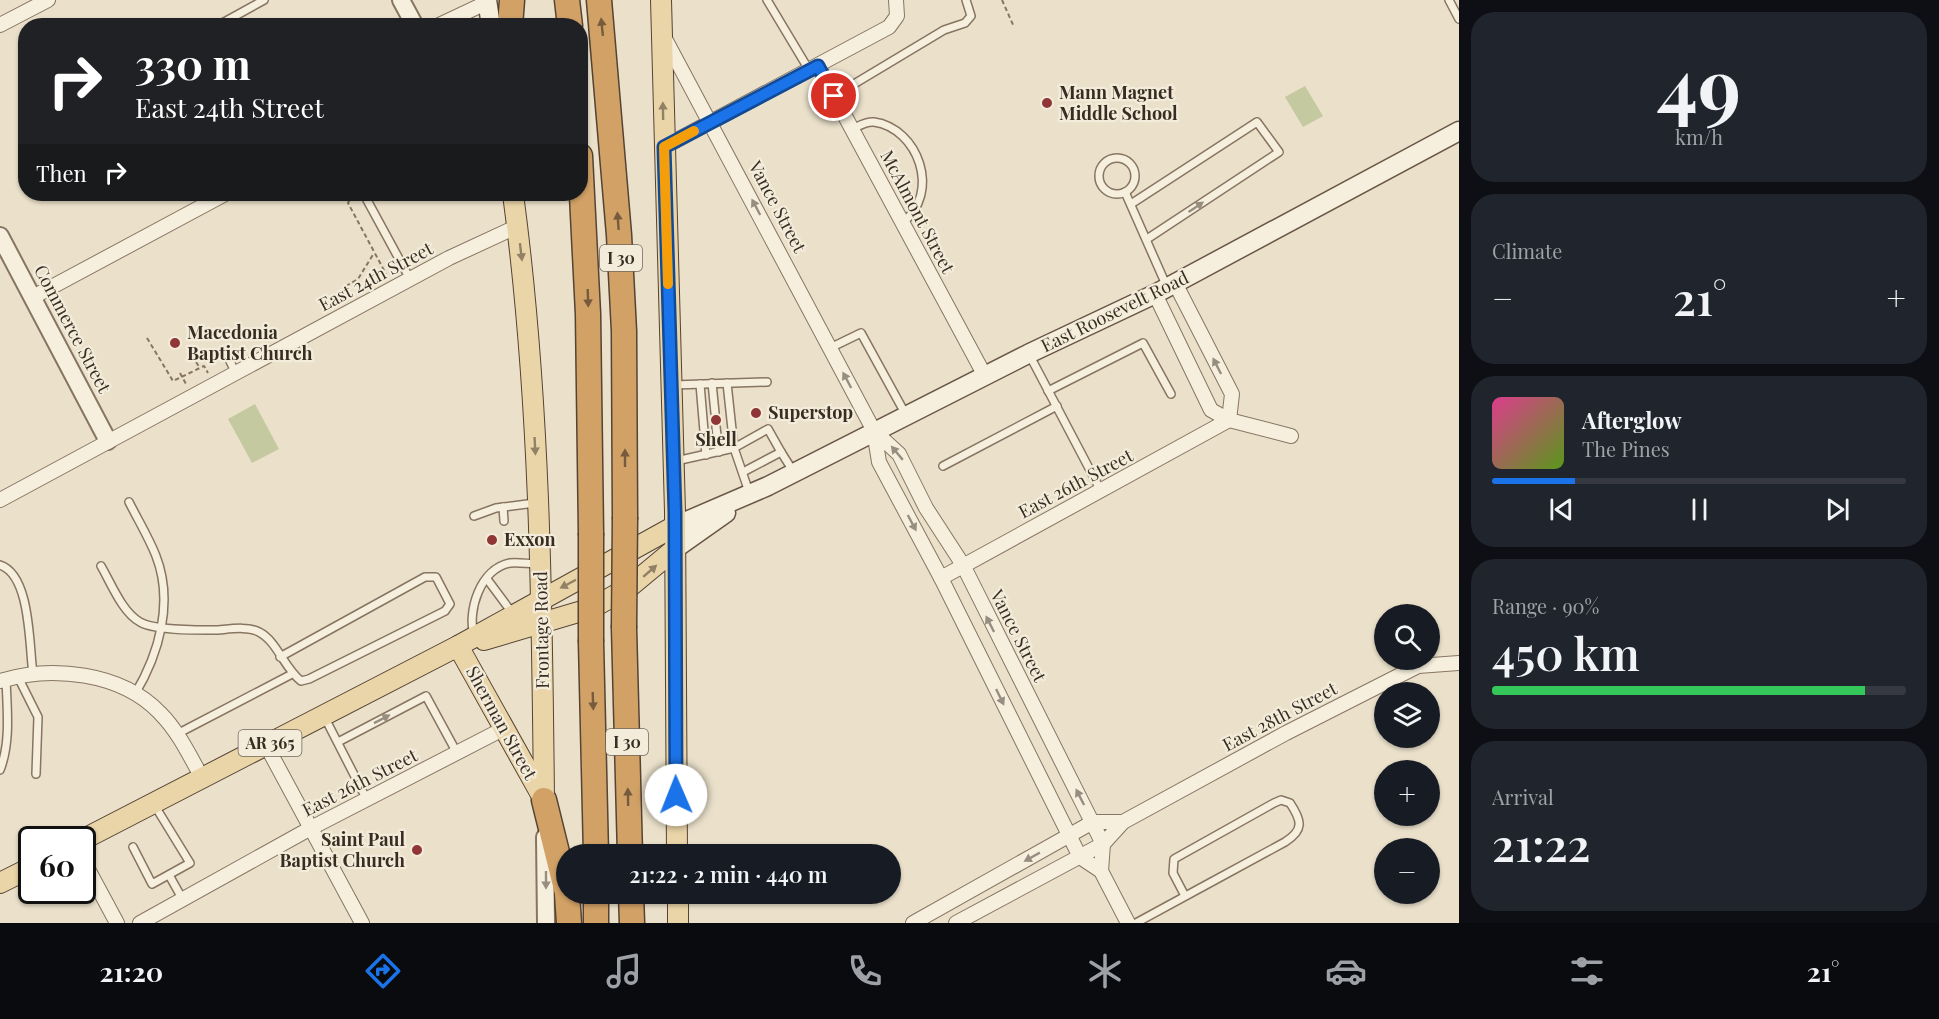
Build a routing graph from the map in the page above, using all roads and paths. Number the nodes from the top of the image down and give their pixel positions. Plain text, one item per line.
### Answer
1 (48, 0) edge
2 (264, 0) edge
3 (401, 0) edge
4 (512, 0) edge
5 (567, 0) edge
6 (599, 0) edge
7 (661, 0) edge
8 (767, 0) edge
9 (896, 0) edge
10 (966, 0) edge
11 (1002, 0) edge
12 (1449, 0) edge
13 (488, 1) edge
14 (231, 18) edge
15 (411, 18) edge
16 (453, 18) edge
17 (490, 18) edge
18 (511, 18) edge
19 (569, 18) edge
20 (1459, 19) edge
21 (0, 25) edge
22 (1014, 27) dead end
23 (662, 33) junction
24 (814, 68) junction
25 (834, 96) junction
26 (711, 122) junction
27 (852, 129) junction
28 (1459, 131) edge
29 (664, 147) junction
30 (1125, 192) junction
31 (212, 201) edge
32 (350, 201) edge
33 (368, 201) edge
34 (513, 201) edge
35 (582, 201) edge
36 (1131, 204) junction
37 (902, 223) junction
38 (518, 226) junction
39 (0, 236) edge
40 (1147, 239) junction
41 (375, 253) junction
42 (386, 274) dead end
43 (410, 279) junction
44 (343, 288) dead end
45 (1166, 288) junction
46 (33, 297) junction
47 (147, 338) dead end
48 (830, 348) junction
49 (1028, 354) junction
50 (229, 359) dead end
51 (196, 362) dead end
52 (200, 368) junction
53 (180, 373) dead end
54 (236, 374) junction
55 (209, 375) dead end
56 (985, 376) junction
57 (183, 377) junction
58 (767, 382) dead end
59 (712, 383) junction
60 (726, 383) junction
61 (700, 384) junction
62 (671, 385) junction
63 (188, 386) dead end
64 (1048, 392) junction
65 (1171, 394) dead end
66 (1057, 406) junction
67 (715, 413) dead end
68 (906, 415) junction
69 (1228, 420) junction
70 (716, 428) dead end
71 (874, 431) junction
72 (1291, 436) dead end
73 (108, 441) junction
74 (734, 448) junction
75 (719, 452) junction
76 (781, 452) junction
77 (706, 455) junction
78 (673, 462) junction
79 (943, 466) dead end
80 (742, 472) junction
81 (794, 473) junction
82 (768, 486) junction
83 (1101, 491) junction
84 (750, 494) junction
85 (0, 500) edge
86 (129, 502) dead end
87 (538, 503) junction
88 (503, 507) junction
89 (474, 516) dead end
90 (504, 521) dead end
91 (675, 526) junction
92 (675, 549) junction
93 (540, 564) junction
94 (0, 565) edge
95 (101, 566) dead end
96 (963, 566) junction
97 (941, 578) junction
98 (487, 579) junction
99 (540, 599) junction
100 (513, 614) junction
101 (543, 624) junction
102 (162, 626) junction
103 (469, 642) junction
104 (280, 657) junction
105 (1459, 663) edge
106 (33, 674) junction
107 (292, 674) junction
108 (8, 679) edge
109 (135, 694) junction
110 (324, 716) junction
111 (503, 729) junction
112 (177, 734) junction
113 (338, 742) junction
114 (266, 745) junction
115 (457, 753) junction
116 (0, 770) edge
117 (36, 774) dead end
118 (202, 778) junction
119 (367, 800) junction
120 (544, 800) junction
121 (154, 804) junction
122 (1093, 822) junction
123 (1123, 822) junction
124 (311, 828) junction
125 (96, 833) edge
126 (1069, 836) junction
127 (596, 844) edge
128 (630, 844) edge
129 (677, 844) edge
130 (1103, 844) junction
131 (133, 847) dead end
132 (556, 849) edge
133 (1080, 857) junction
134 (1101, 871) junction
135 (18, 874) edge
136 (169, 875) junction
137 (0, 883) edge
138 (96, 884) edge
139 (1185, 896) junction
140 (183, 900) junction
141 (568, 904) edge
142 (596, 904) edge
143 (631, 904) edge
144 (678, 904) edge
145 (117, 923) edge
146 (140, 923) edge
147 (362, 923) edge
148 (546, 923) edge
149 (570, 923) edge
150 (596, 923) edge
151 (632, 923) edge
152 (678, 923) edge
153 (913, 923) edge
154 (956, 923) edge
155 (1128, 923) edge
156 (1136, 923) edge

1 - 21 street
2 - 14 lane
3 - 15 street
4 - 18 highway
5 - 19 highway
128 -> 6 highway, I 30, bridge
7 - 23 main road
8 - 24 lane
9 - 24 street
10 - 25 lane
11 - 22 path
12 - 20 lane
13 - 16 street
13 - 17 main road
23 - 26 street, Vance Street
29 -> 23 main road
24 - 25 street, McAlmont Street
24 - 26 street
25 - 27 street, McAlmont Street
26 - 29 street
48 -> 26 street, Vance Street
27 - 37 street, McAlmont Street
27 - 37 lane
28 - 45 main road, East Roosevelt Road / AR 365
29 - 62 main road
30 - 30 lane
30 - 36 lane
31 - 46 street
32 - 41 path
33 - 43 lane
34 - 38 main road, Frontage Road
35 -> 127 highway, I 30, bridge
36 - 40 lane
40 -> 36 lane
37 - 56 street, McAlmont Street
38 - 43 street, East 24th Street
38 -> 87 main road, Frontage Road
39 - 46 street, Commerce Street
40 - 45 lane
41 - 42 path
41 - 44 path
43 - 54 street, East 24th Street
45 - 49 main road, East Roosevelt Road / AR 365
45 - 69 street
69 -> 45 street
46 - 73 street, Commerce Street
47 - 57 path
48 - 68 lane
71 -> 48 street, Vance Street
49 - 56 main road, East Roosevelt Road / AR 365
49 - 64 lane
50 - 54 lane
51 - 52 path
52 - 55 path
52 - 57 path
53 - 57 path
54 - 73 street, East 24th Street
56 - 68 main road, East Roosevelt Road / AR 365
57 - 63 path
58 - 60 lane
59 - 60 lane
59 - 61 lane
59 - 67 lane
60 - 74 lane
61 - 62 lane
61 - 77 lane
62 - 78 main road
64 - 65 lane
64 - 66 lane
66 - 79 lane
66 - 83 lane
68 - 71 main road, East Roosevelt Road / AR 365
69 - 72 street
69 - 83 street, East 26th Street
70 - 75 lane
71 - 81 main road, East Roosevelt Road / AR 365
96 -> 71 street, Vance Street
71 -> 97 street, Vance Street
73 - 85 street, East 24th Street
74 - 75 lane
74 - 76 lane
74 - 80 lane
75 - 77 lane
76 - 80 lane
76 - 81 lane
77 - 78 lane
78 - 91 main road
80 - 84 lane
81 - 82 main road, East Roosevelt Road / AR 365
82 - 84 main road, East Roosevelt Road / AR 365
82 - 92 main road, East Roosevelt Road / AR 365
83 - 96 street, East 26th Street
84 - 91 main road, East Roosevelt Road / AR 365
86 - 102 lane
87 - 88 lane
87 - 93 main road, Frontage Road
88 - 89 lane
88 - 90 lane
91 - 92 main road
91 -> 99 main road, East Roosevelt Road / AR 365
101 -> 92 main road, East Roosevelt Road / AR 365
92 - 129 main road
93 - 98 lane
93 - 99 main road, Frontage Road
94 - 106 lane
95 - 102 lane
96 - 97 street, East 26th Street
122 -> 96 street, Vance Street
97 -> 126 street, Vance Street
98 - 100 lane
98 - 103 lane
99 - 100 main road, East Roosevelt Road / AR 365
99 - 101 main road, Frontage Road
100 - 103 main road, East Roosevelt Road / AR 365
101 - 103 main road, East Roosevelt Road / AR 365
101 - 120 main road, Frontage Road
102 - 104 lane
102 - 109 lane
103 - 110 main road, East Roosevelt Road / AR 365
103 - 111 main road, Sherman Street
104 - 107 lane
104 - 107 lane
105 - 123 street, East 28th Street
106 - 108 street
106 - 109 street
107 - 112 lane
108 - 116 lane
108 - 117 lane
109 - 112 street
110 - 113 lane
110 - 114 main road, East Roosevelt Road / AR 365
111 - 115 street, East 26th Street
111 - 120 main road, Sherman Street
112 - 118 street
113 -> 115 lane
113 - 119 lane
114 - 118 main road, East Roosevelt Road / AR 365
114 - 124 street
115 - 119 street, East 26th Street
118 - 121 main road, East Roosevelt Road / AR 365
119 - 124 street, East 26th Street
120 - 132 highway
120 -> 148 street, Frontage Road
121 - 125 main road, East Roosevelt Road / AR 365
121 - 136 lane
122 - 123 street, East 28th Street
122 - 126 street
122 - 130 street, Vance Street
123 - 130 street, East 28th Street
124 - 140 street, East 26th Street
124 - 147 street
126 - 133 street, Vance Street
126 -> 153 street
130 - 133 street, East 28th Street
130 - 134 street, Vance Street
131 - 136 lane
133 - 134 street, Vance Street
133 - 154 street, East 28th Street
134 - 155 street, Vance Street
135 - 137 main road
136 - 140 lane
138 - 145 street
139 - 139 lane
139 - 156 lane
140 - 146 street, East 26th Street
141 - 149 highway
142 - 150 highway
143 - 151 highway
144 - 152 main road

